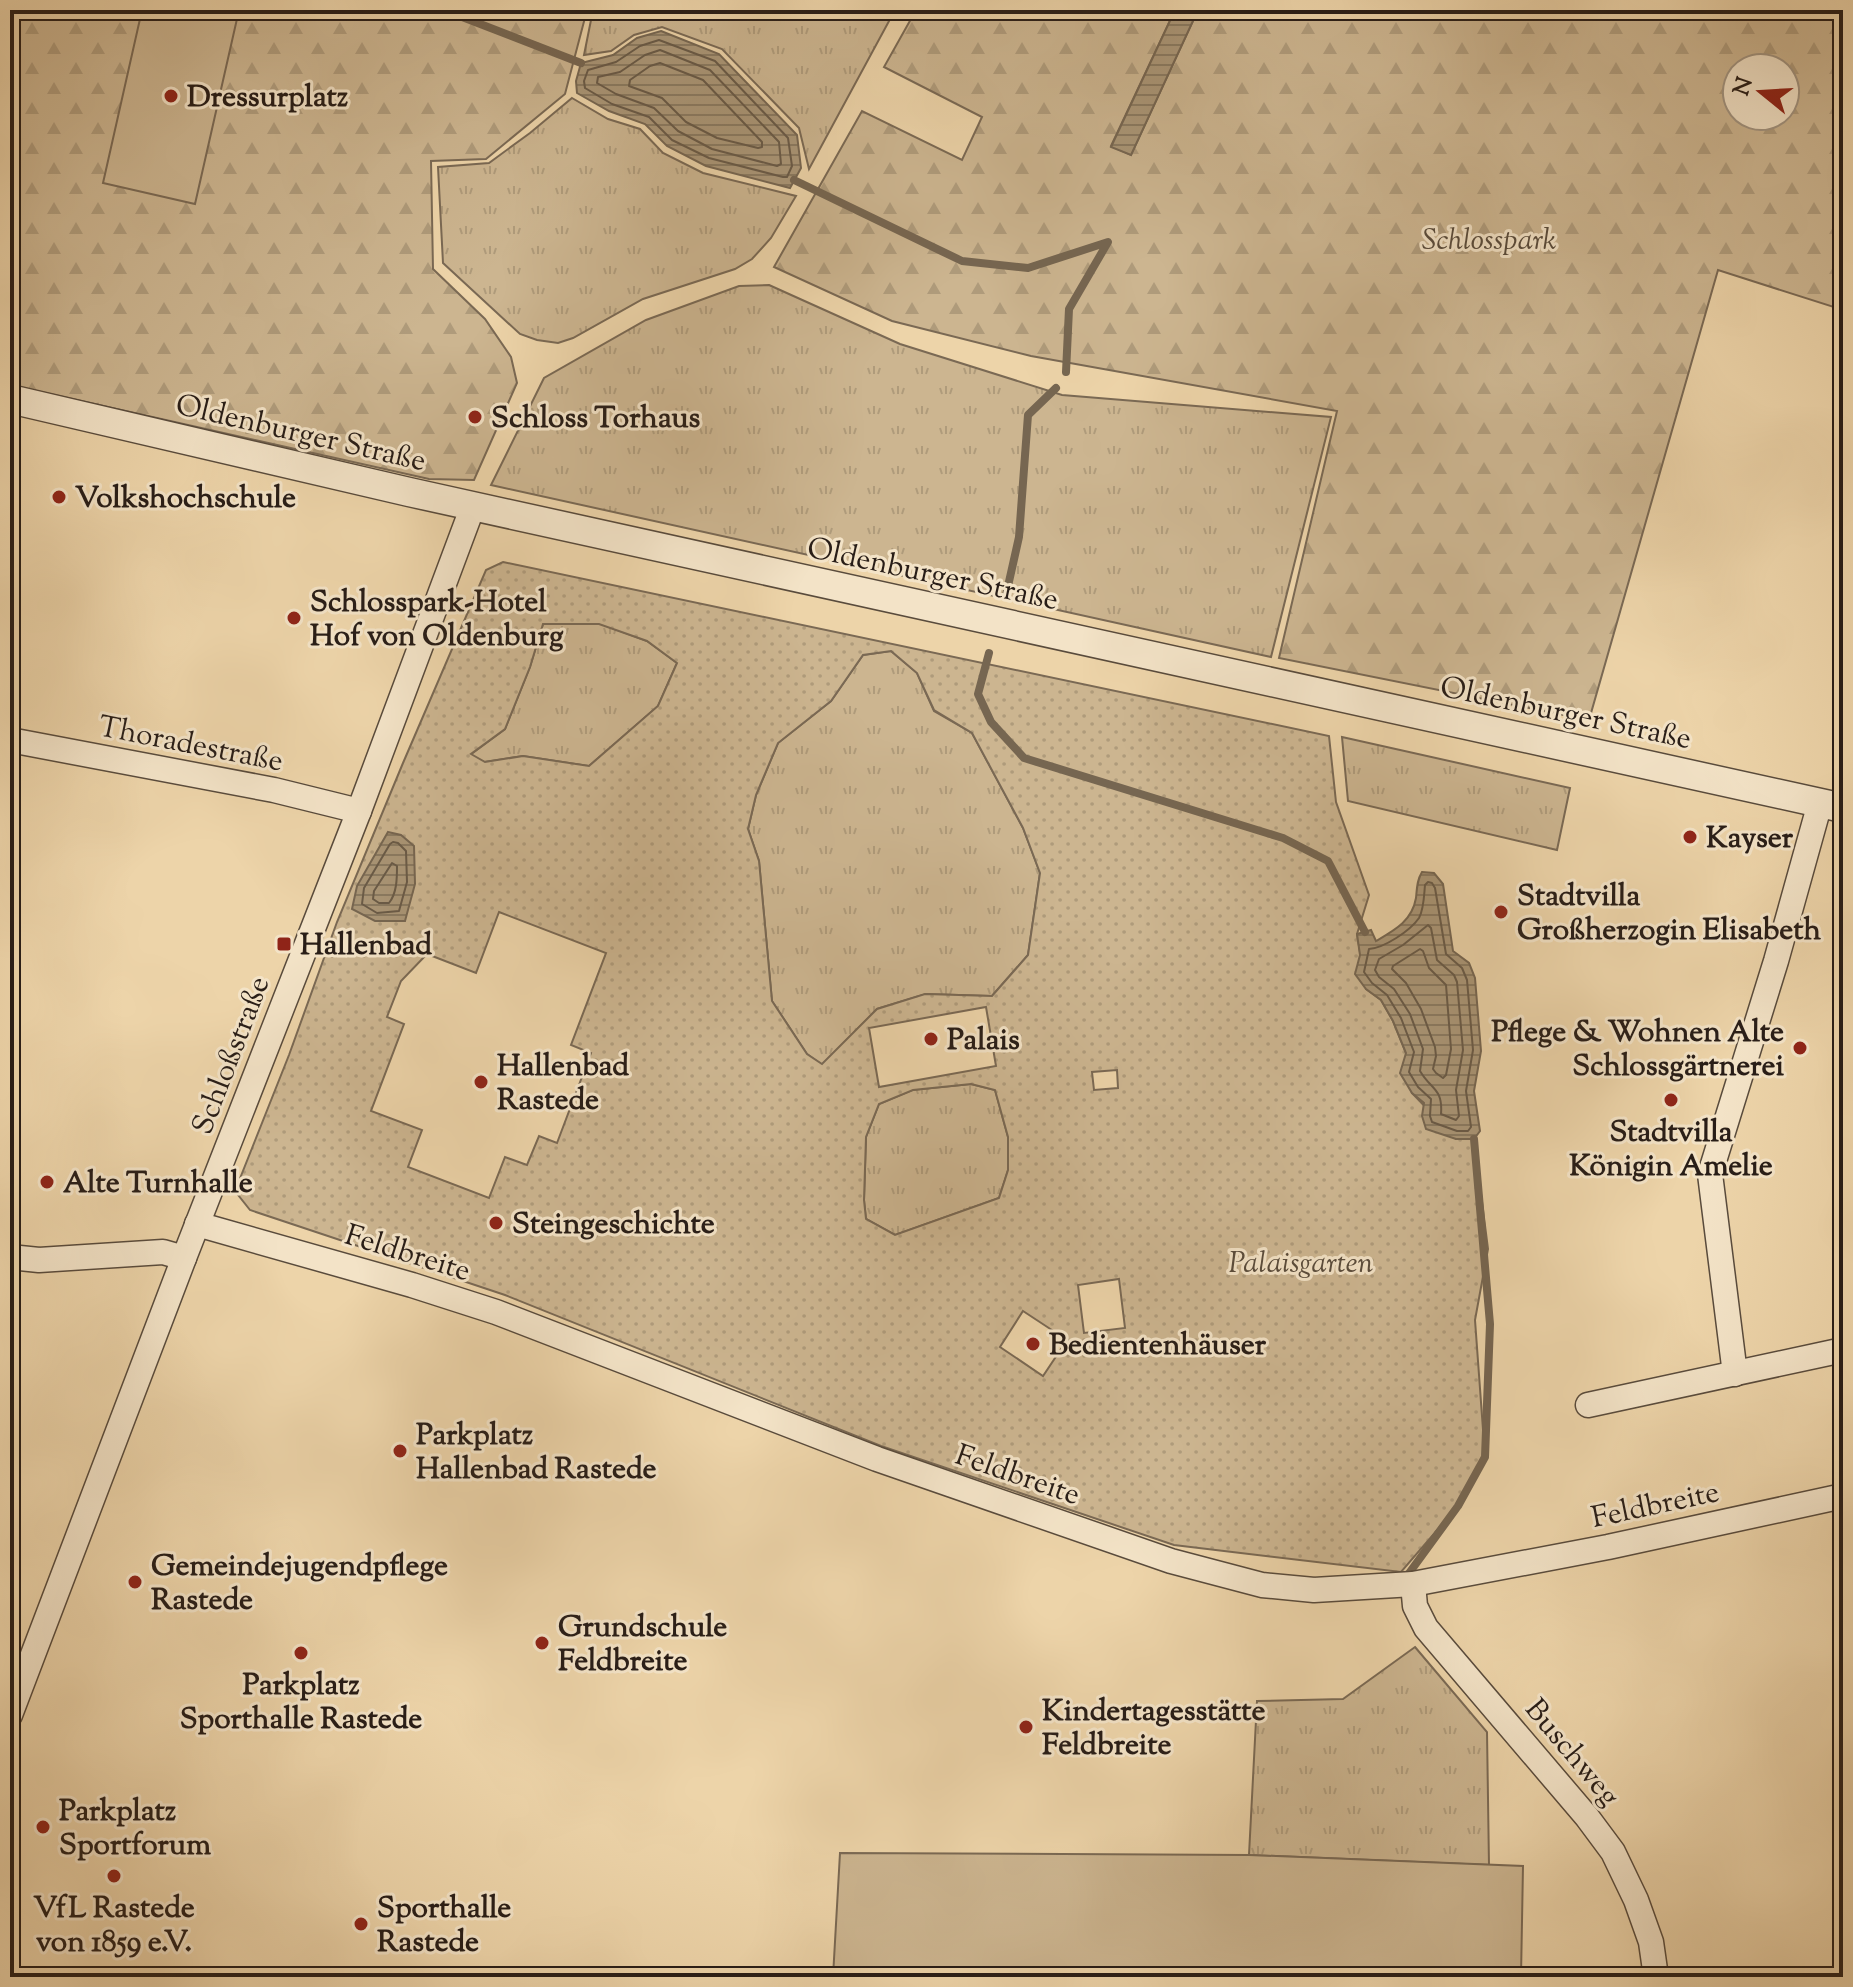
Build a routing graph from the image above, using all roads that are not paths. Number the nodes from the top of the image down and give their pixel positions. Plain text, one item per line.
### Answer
1 (10, 399) edge
2 (473, 506) junction
3 (10, 740) edge
4 (1832, 806) edge
5 (359, 811) junction
6 (197, 1224) junction
7 (10, 1257) edge
8 (184, 1258) junction
9 (1843, 1350) edge
10 (1735, 1374) junction
11 (1588, 1405) dead end
12 (1843, 1496) edge
13 (1413, 1584) junction
14 (10, 1715) edge
15 (1656, 1977) edge

1 - 2 street, Oldenburger Straße
2 - 4 street, Oldenburger Straße
2 - 5 street, Schloßstraße
3 - 5 street, Thoradestraße
4 - 10 street
5 - 6 street, Schloßstraße
6 - 8 street, Schloßstraße
6 - 13 street, Feldbreite
7 - 8 street
8 - 14 street, Schloßstraße
9 - 10 street
10 - 11 street
12 - 13 street, Feldbreite
13 - 15 street, Buschweg

